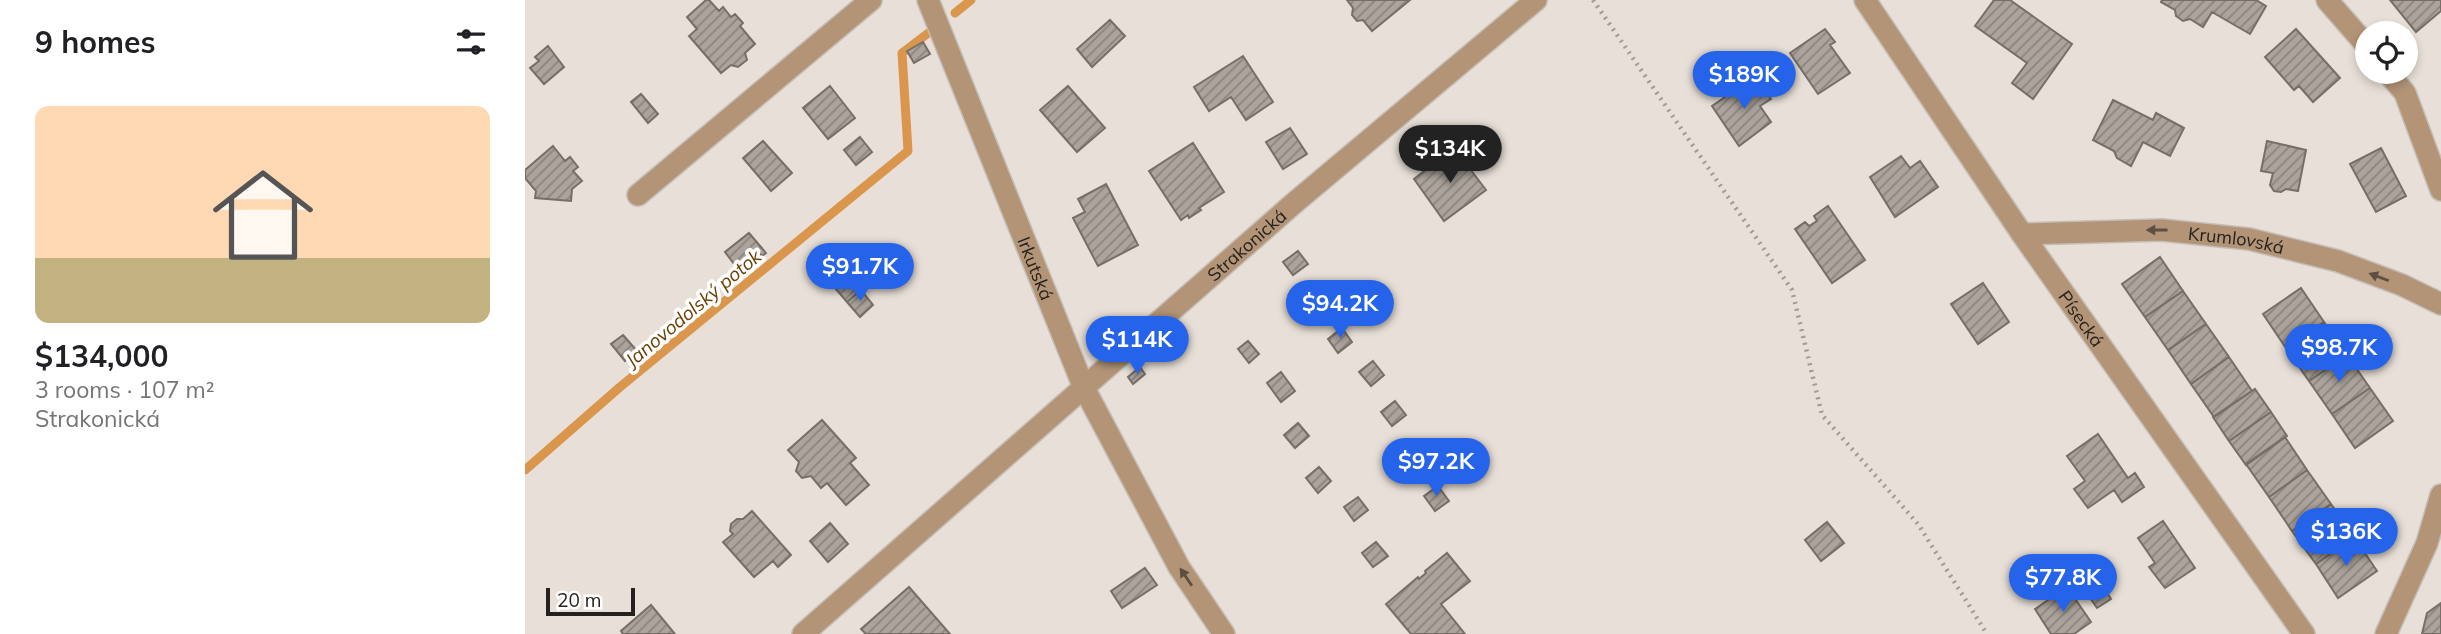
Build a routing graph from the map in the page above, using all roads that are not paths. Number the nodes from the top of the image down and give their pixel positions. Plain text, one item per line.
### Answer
1 (871, 0) edge
2 (928, 0) edge
3 (1537, 0) edge
4 (1865, 0) edge
5 (2327, 0) edge
6 (2355, 32) edge
7 (2398, 84) edge
8 (2441, 190) edge
9 (638, 195) dead end
10 (2022, 234) junction
11 (2441, 304) edge
12 (1084, 388) junction
13 (2441, 495) edge
14 (803, 634) edge
15 (1224, 634) edge
16 (2304, 634) edge
17 (2386, 634) edge

1 - 9 street
2 - 12 street, Irkutská
3 - 12 street, Strakonická
4 - 10 street, Písecká
5 - 6 street
7 - 8 street
11 -> 10 street, Krumlovská
10 - 16 street, Písecká
12 - 14 street, Strakonická
15 -> 12 street, Irkutská
13 - 17 street

